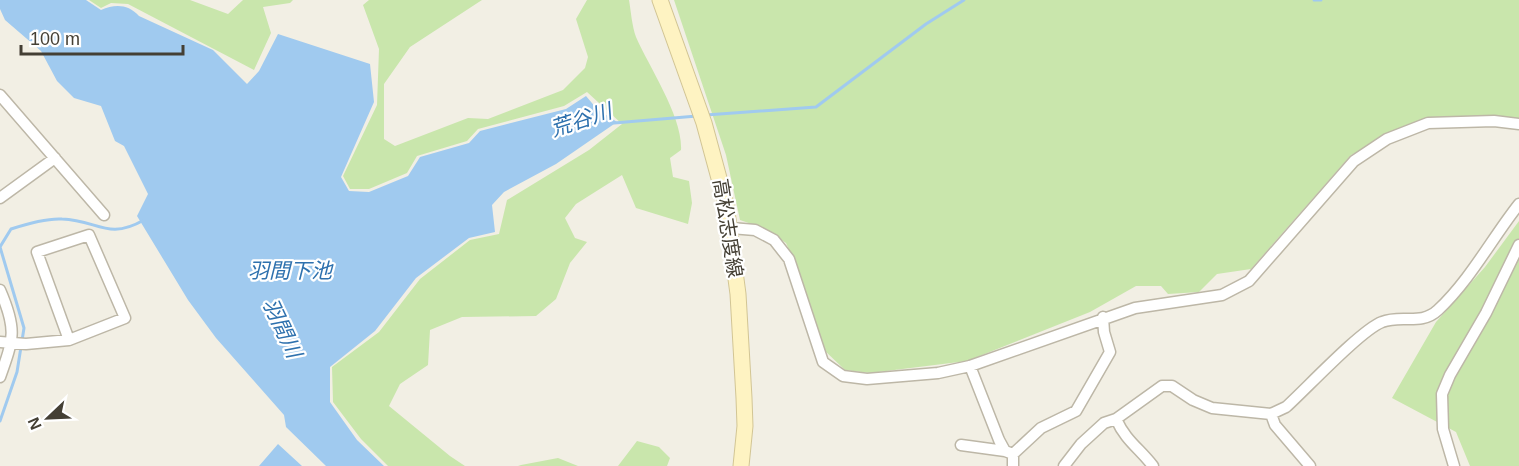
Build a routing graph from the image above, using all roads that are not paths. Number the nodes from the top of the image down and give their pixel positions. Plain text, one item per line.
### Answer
1 (660, 0) edge
2 (1, 99) edge
3 (1519, 124) edge
4 (55, 158) junction
5 (0, 198) edge
6 (1519, 204) edge
7 (104, 215) dead end
8 (731, 228) junction
9 (1519, 244) edge
10 (0, 290) edge
11 (1103, 317) junction
12 (69, 340) junction
13 (0, 342) edge
14 (18, 343) junction
15 (970, 366) junction
16 (0, 377) edge
17 (1270, 414) junction
18 (1116, 419) junction
19 (961, 446) dead end
20 (1010, 457) edge
21 (741, 466) edge
22 (1064, 466) edge
23 (1153, 466) edge
24 (1310, 466) edge
25 (1454, 466) edge

1 - 8 main road, 高松志度線
2 - 4 street
3 - 11 street
4 - 5 street
4 - 7 street
6 - 17 street
8 - 15 street
8 - 21 main road, 高松志度線
9 - 25 street
10 - 14 street
11 - 15 street
11 - 20 street
12 - 12 street
12 - 14 street
13 - 14 street
14 - 16 street
15 - 20 street
17 - 18 street
17 - 24 street
18 - 22 street
18 - 23 street
19 - 20 street

